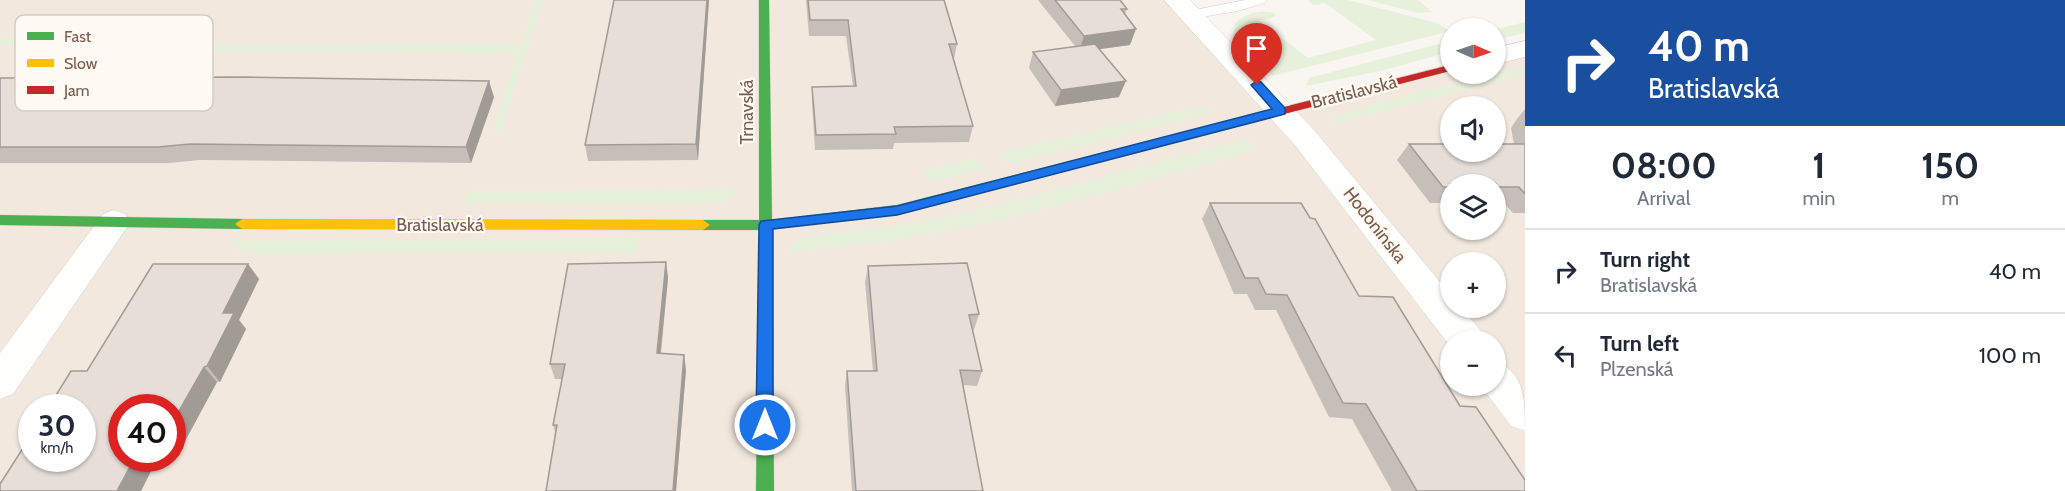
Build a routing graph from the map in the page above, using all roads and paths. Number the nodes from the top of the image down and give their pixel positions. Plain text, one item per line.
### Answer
1 (764, 0) edge
2 (1260, 0) edge
3 (1183, 7) edge
4 (1525, 49) edge
5 (1506, 54) edge
6 (1440, 71) edge
7 (1280, 111) junction
8 (0, 220) edge
9 (114, 222) junction
10 (766, 225) junction
11 (1459, 330) edge
12 (0, 383) edge
13 (1506, 390) edge
14 (1525, 414) edge
15 (765, 491) edge

1 - 10 street, Trnavská
2 - 3 lane
3 - 7 street, Hodonínska
4 - 5 street
6 - 7 street, Bratislavská
7 - 10 street, Bratislavská
7 - 11 street, Hodonínska
8 - 9 street, Bratislavská
9 - 10 street, Bratislavská
9 - 12 street
10 - 15 street
13 - 14 street

